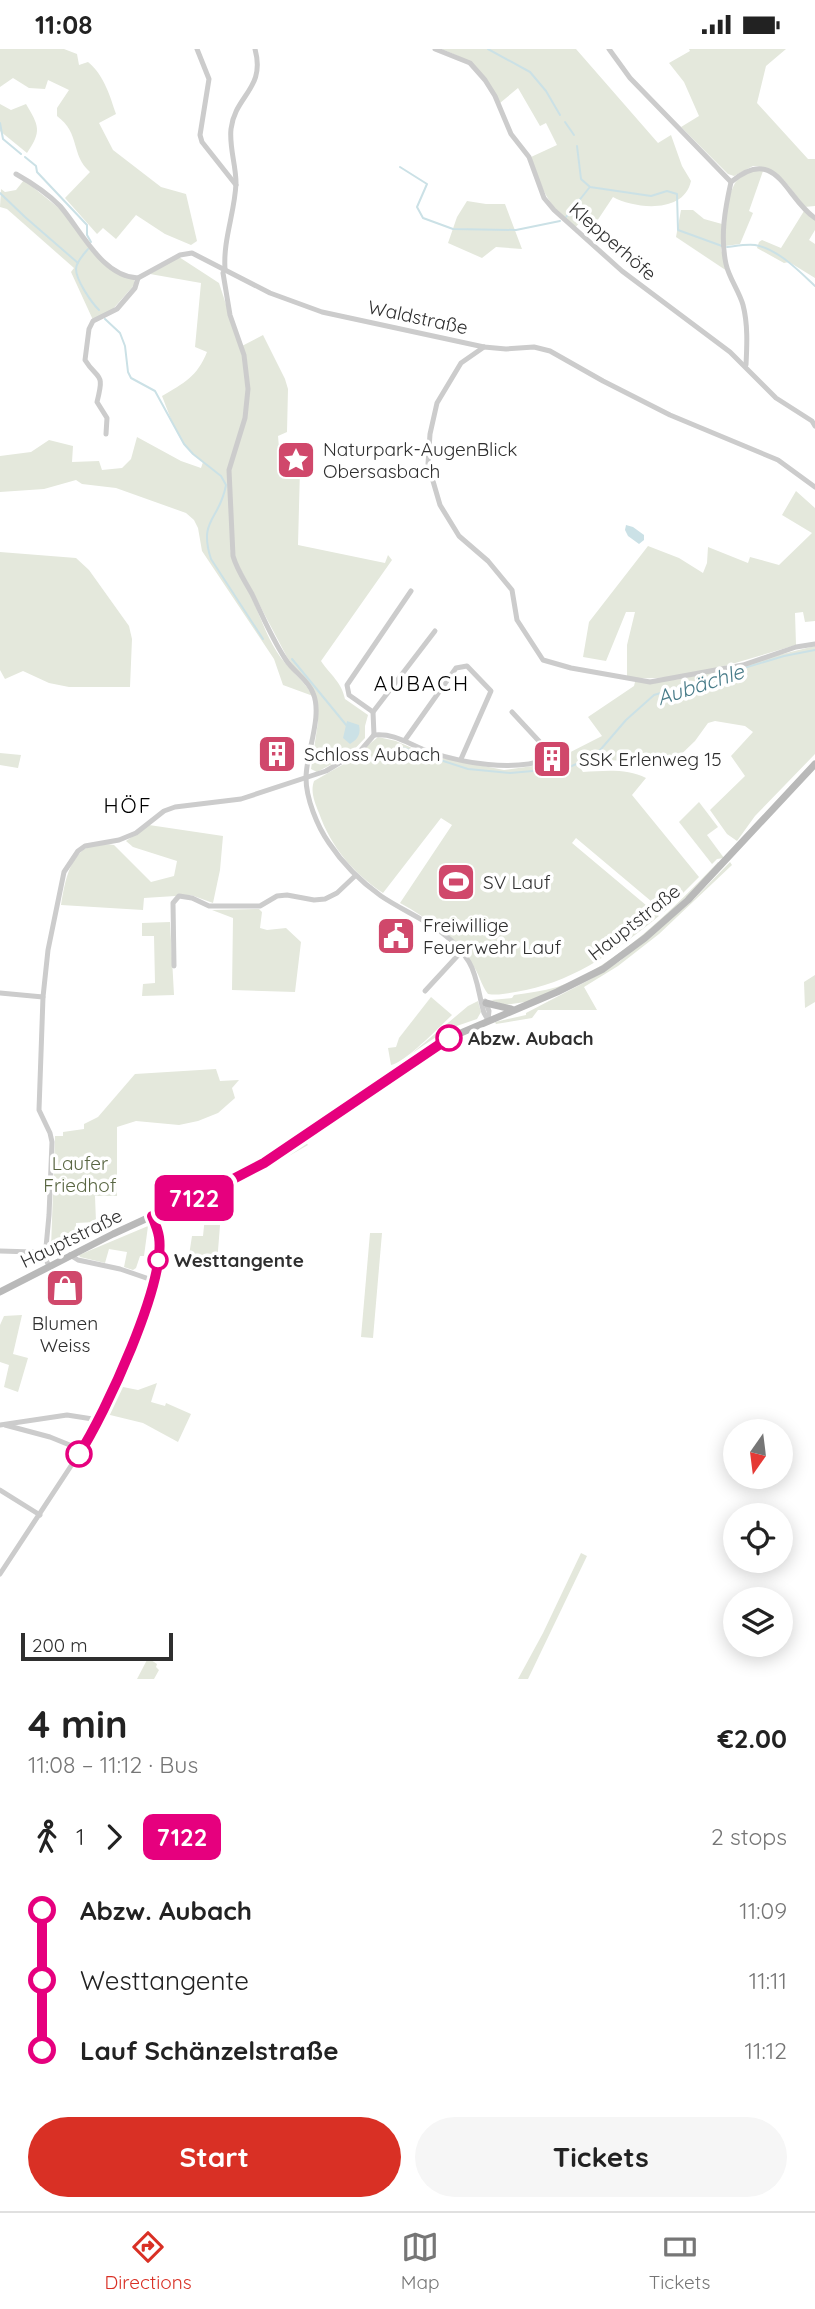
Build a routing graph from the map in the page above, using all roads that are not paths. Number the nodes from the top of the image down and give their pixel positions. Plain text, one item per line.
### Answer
1 (198, 49) edge
2 (255, 49) edge
3 (435, 49) edge
4 (609, 49) edge
5 (16, 174) dead end
6 (731, 182) junction
7 (236, 185) junction
8 (815, 218) edge
9 (224, 271) junction
10 (138, 278) junction
11 (484, 347) junction
12 (746, 365) junction
13 (815, 426) edge
14 (106, 434) dead end
15 (815, 487) edge
16 (411, 591) dead end
17 (435, 631) dead end
18 (815, 644) edge
19 (373, 712) junction
20 (512, 712) dead end
21 (374, 735) junction
22 (405, 740) junction
23 (461, 759) junction
24 (815, 764) edge
25 (306, 778) junction
26 (355, 876) junction
27 (461, 952) junction
28 (174, 965) dead end
29 (425, 991) dead end
30 (0, 993) edge
31 (481, 995) junction
32 (43, 997) junction
33 (486, 1003) junction
34 (516, 1009) junction
35 (488, 1020) junction
36 (152, 1216) junction
37 (0, 1251) edge
38 (71, 1255) junction
39 (45, 1258) junction
40 (49, 1266) junction
41 (155, 1281) junction
42 (0, 1292) edge
43 (99, 1420) junction
44 (1, 1425) edge
45 (82, 1450) junction
46 (0, 1491) edge
47 (40, 1515) junction
48 (0, 1574) edge

1 - 7 street
2 - 7 street
3 - 12 street, Klepperhöfe
4 - 6 street
5 - 10 street
6 - 8 street
6 - 12 street
7 - 9 street
9 - 10 street, Waldstraße
9 - 11 street, Waldstraße
9 - 25 street
10 - 14 street
11 - 15 street, Waldstraße
11 - 18 street
12 - 13 street, Klepperhöfe
16 - 19 street
17 - 19 street
19 - 21 street
20 - 23 street
21 - 22 street
21 - 25 street
22 - 23 street
22 - 23 street
24 - 34 main road, Hauptstraße
25 - 26 street
25 - 32 street
26 - 27 street
26 - 28 street
27 - 29 street
27 - 31 street
30 - 32 street
31 - 33 street
31 - 35 street
32 - 39 street
33 - 34 main road
33 - 35 street
34 - 35 main road, Hauptstraße
35 - 36 main road, Hauptstraße
36 - 38 main road, Hauptstraße
36 - 41 street
37 - 39 street
38 - 40 main road, Hauptstraße
38 - 41 street
39 - 40 street
40 - 42 main road, Hauptstraße
41 - 43 street
43 - 44 street
43 - 45 street
44 - 45 street
45 - 47 street
46 - 47 street
47 - 48 street

